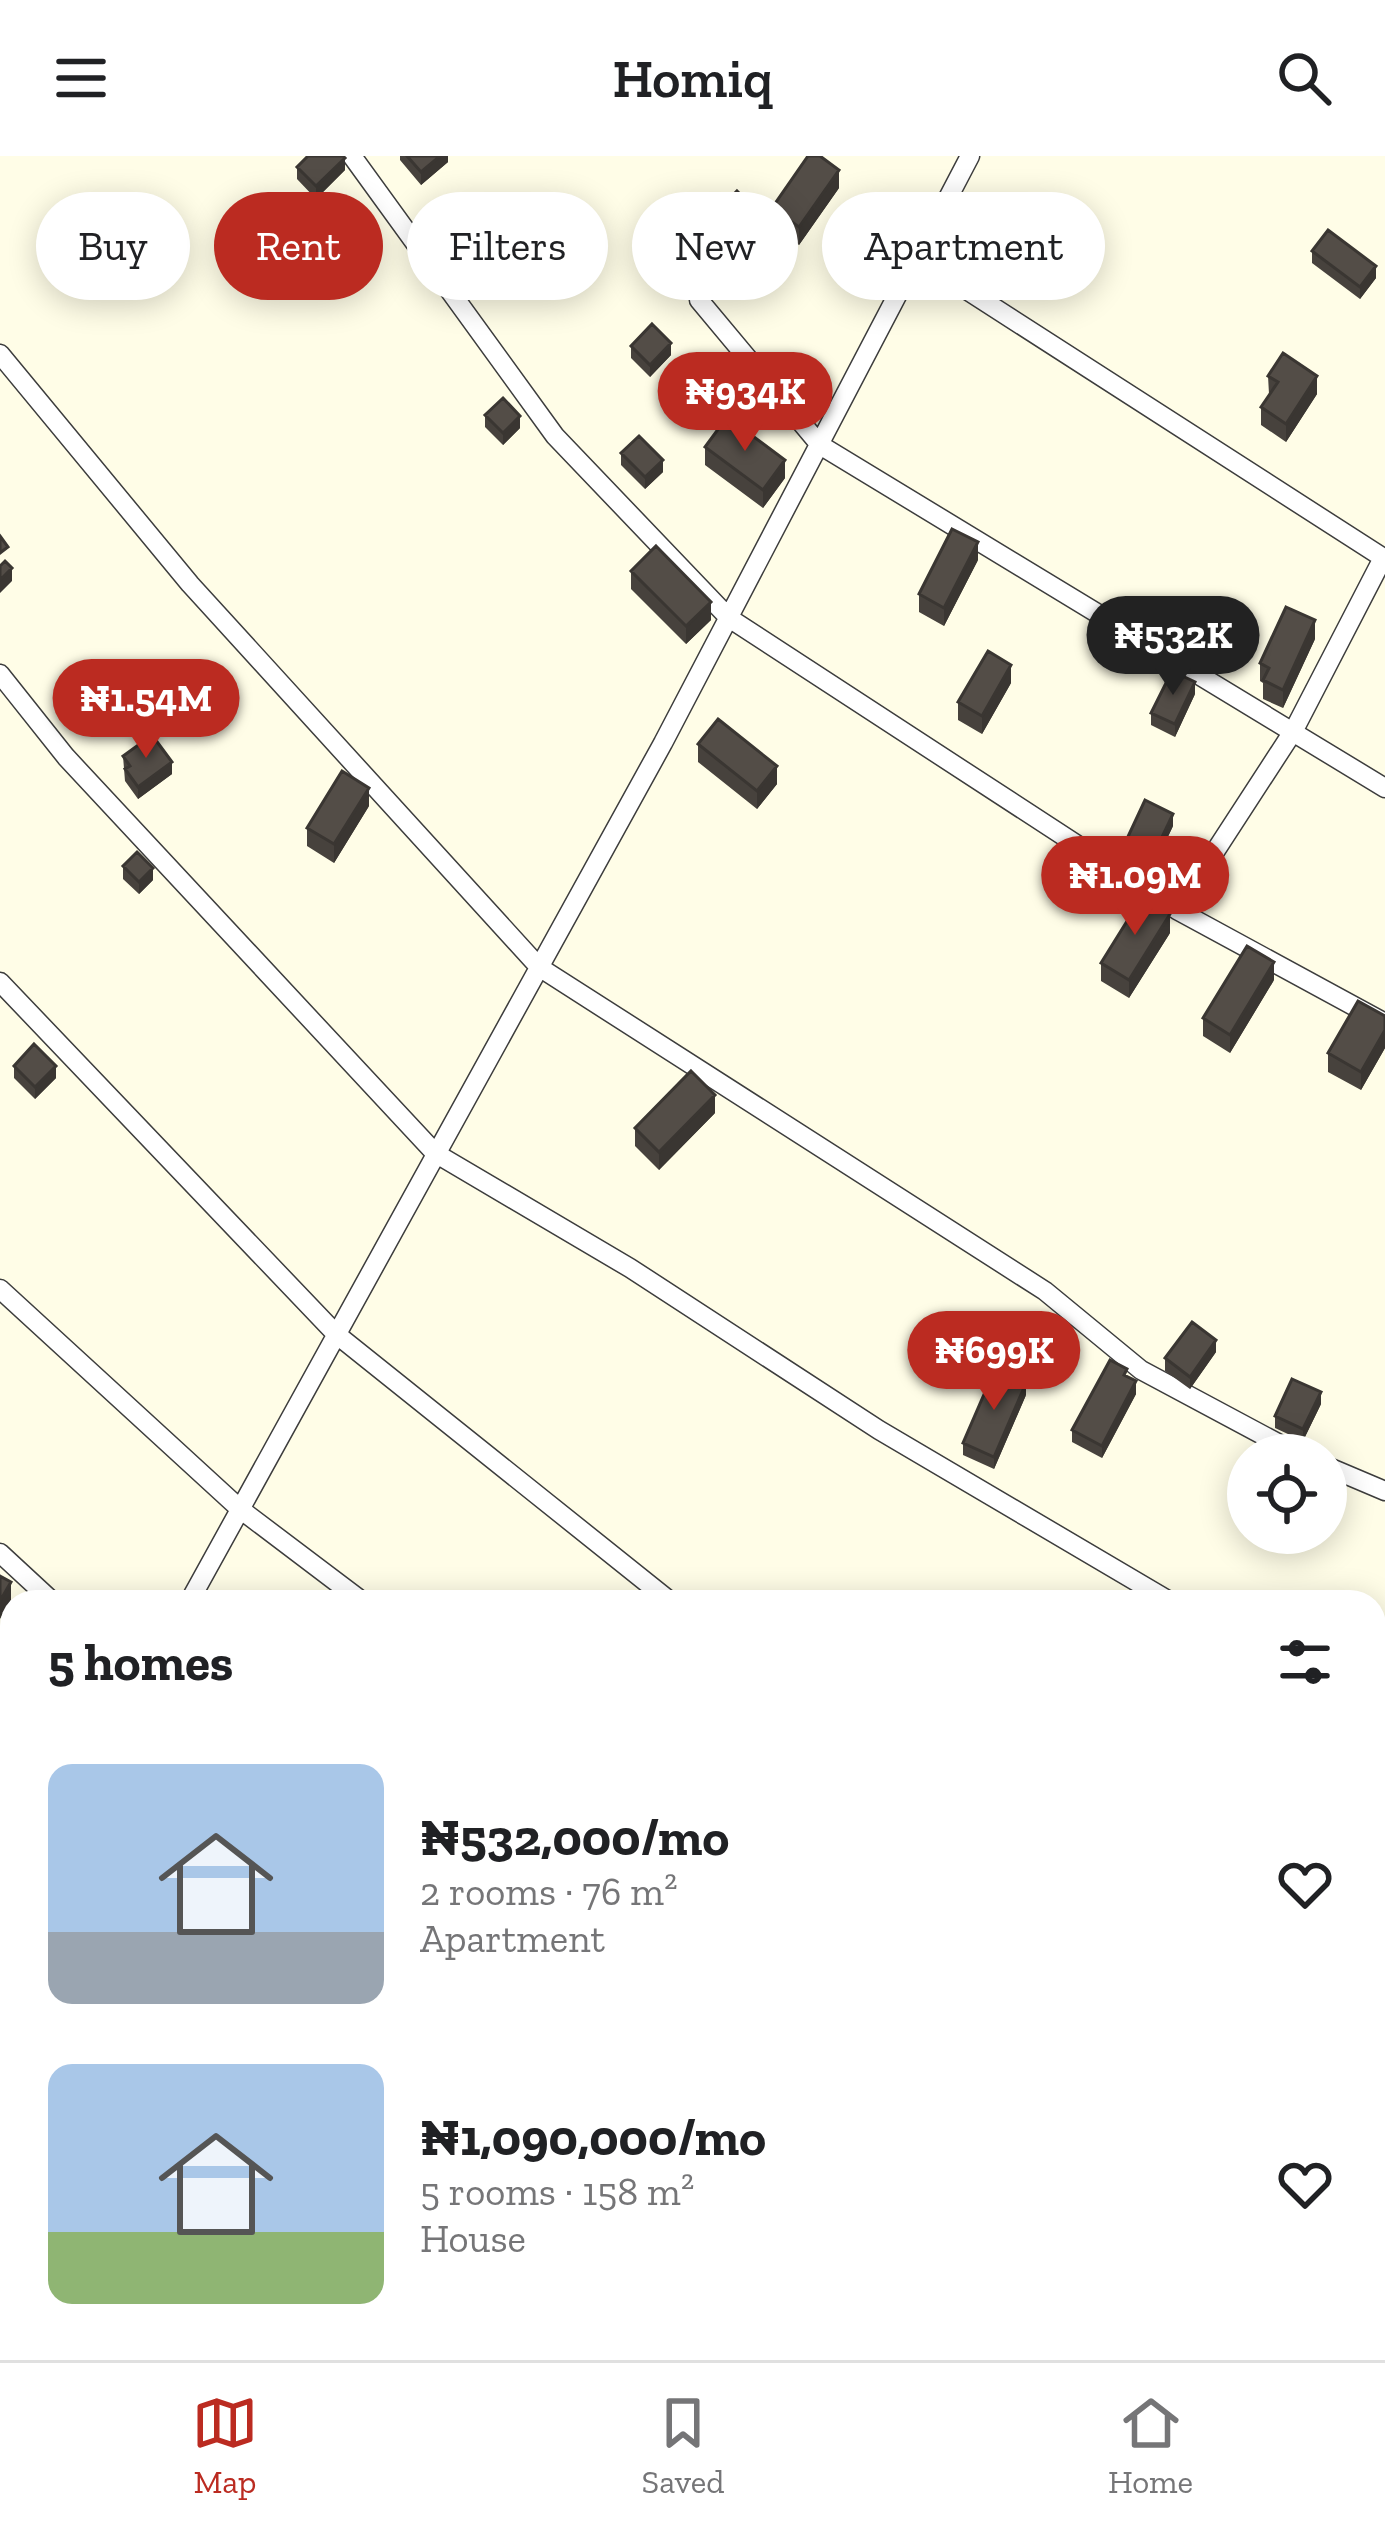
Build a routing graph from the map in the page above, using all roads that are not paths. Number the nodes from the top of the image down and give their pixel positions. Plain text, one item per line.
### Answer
1 (352, 156) edge
2 (970, 156) edge
3 (951, 192) edge
4 (699, 300) dead end
5 (895, 300) edge
6 (982, 300) edge
7 (0, 354) edge
8 (820, 445) junction
9 (1384, 559) edge
10 (729, 618) junction
11 (0, 674) edge
12 (1294, 730) junction
13 (1385, 788) edge
14 (1177, 910) junction
15 (539, 967) junction
16 (0, 982) edge
17 (1385, 1023) edge
18 (435, 1153) junction
19 (0, 1289) edge
20 (336, 1334) junction
21 (1261, 1434) edge
22 (1347, 1475) edge
23 (1385, 1491) edge
24 (240, 1509) junction
25 (0, 1553) edge
26 (40, 1590) edge
27 (196, 1590) edge
28 (347, 1590) edge
29 (656, 1590) edge
30 (1151, 1590) edge

1 - 10 street
2 - 3 street
4 - 8 street
5 - 8 street
6 - 9 street
7 - 15 street
8 - 10 street
8 - 12 street
9 - 12 street
10 - 14 street
10 - 15 street
11 - 18 street
12 - 13 street
12 - 14 street
14 - 17 street
15 - 18 street
15 - 21 street
16 - 20 street
18 - 20 street
18 - 30 street
19 - 24 street
20 - 24 street
20 - 29 street
22 - 23 street
24 - 27 street
24 - 28 street
25 - 26 street

